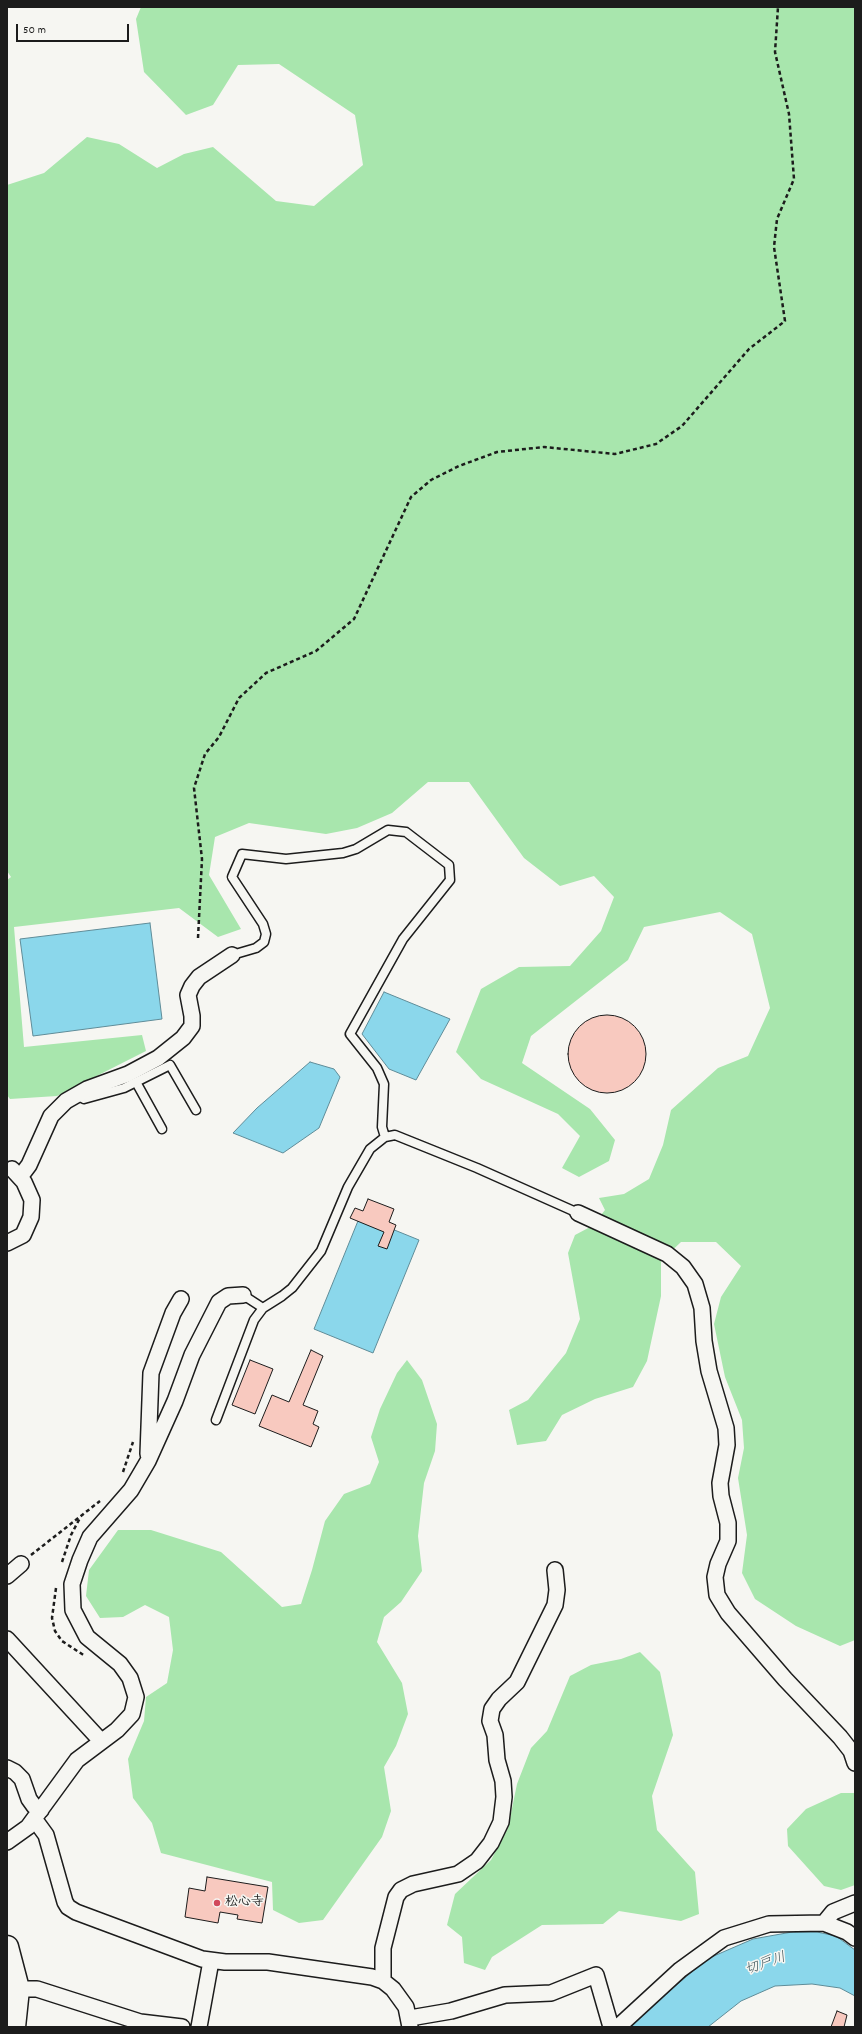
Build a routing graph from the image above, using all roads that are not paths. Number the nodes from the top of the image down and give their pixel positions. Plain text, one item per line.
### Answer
1 (232, 955) joint
2 (136, 1082) junction
3 (77, 1095) junction
4 (196, 1110) dead end
5 (162, 1129) dead end
6 (385, 1137) junction
7 (13, 1170) edge
8 (578, 1213) joint
9 (7, 1243) edge
10 (243, 1295) joint
11 (181, 1299) dead end
12 (263, 1308) junction
13 (216, 1420) dead end
14 (148, 1461) junction
15 (21, 1564) road end
16 (554, 1570) dead end
17 (7, 1576) edge
18 (7, 1639) edge
19 (101, 1741) junction
20 (855, 1763) edge
21 (7, 1768) edge
22 (37, 1815) junction
23 (7, 1842) edge
24 (855, 1903) edge
25 (824, 1923) junction
26 (855, 1938) edge
27 (7, 1947) edge
28 (211, 1961) junction
29 (383, 1981) junction
30 (18, 1989) junction
31 (410, 2023) edge
32 (14, 2027) edge
33 (182, 2027) edge
34 (198, 2027) edge
35 (610, 2027) edge
36 (618, 2027) edge

1 - 3 street
1 - 6 lane
2 - 3 lane
2 - 4 lane
2 - 5 lane
3 - 7 street
6 - 8 lane
6 - 12 lane
7 - 9 street
8 - 20 street
10 - 12 lane
10 - 14 street
11 - 14 street
12 - 13 lane
14 - 19 street
15 - 17 street
16 - 29 street
18 - 19 street
19 - 22 street
21 - 22 street
22 - 23 street
22 - 28 street
24 - 25 street
25 - 26 street
25 - 36 street
27 - 30 street
28 - 29 street
28 - 34 street
29 - 31 street
30 - 32 street
30 - 33 street
31 - 35 street

